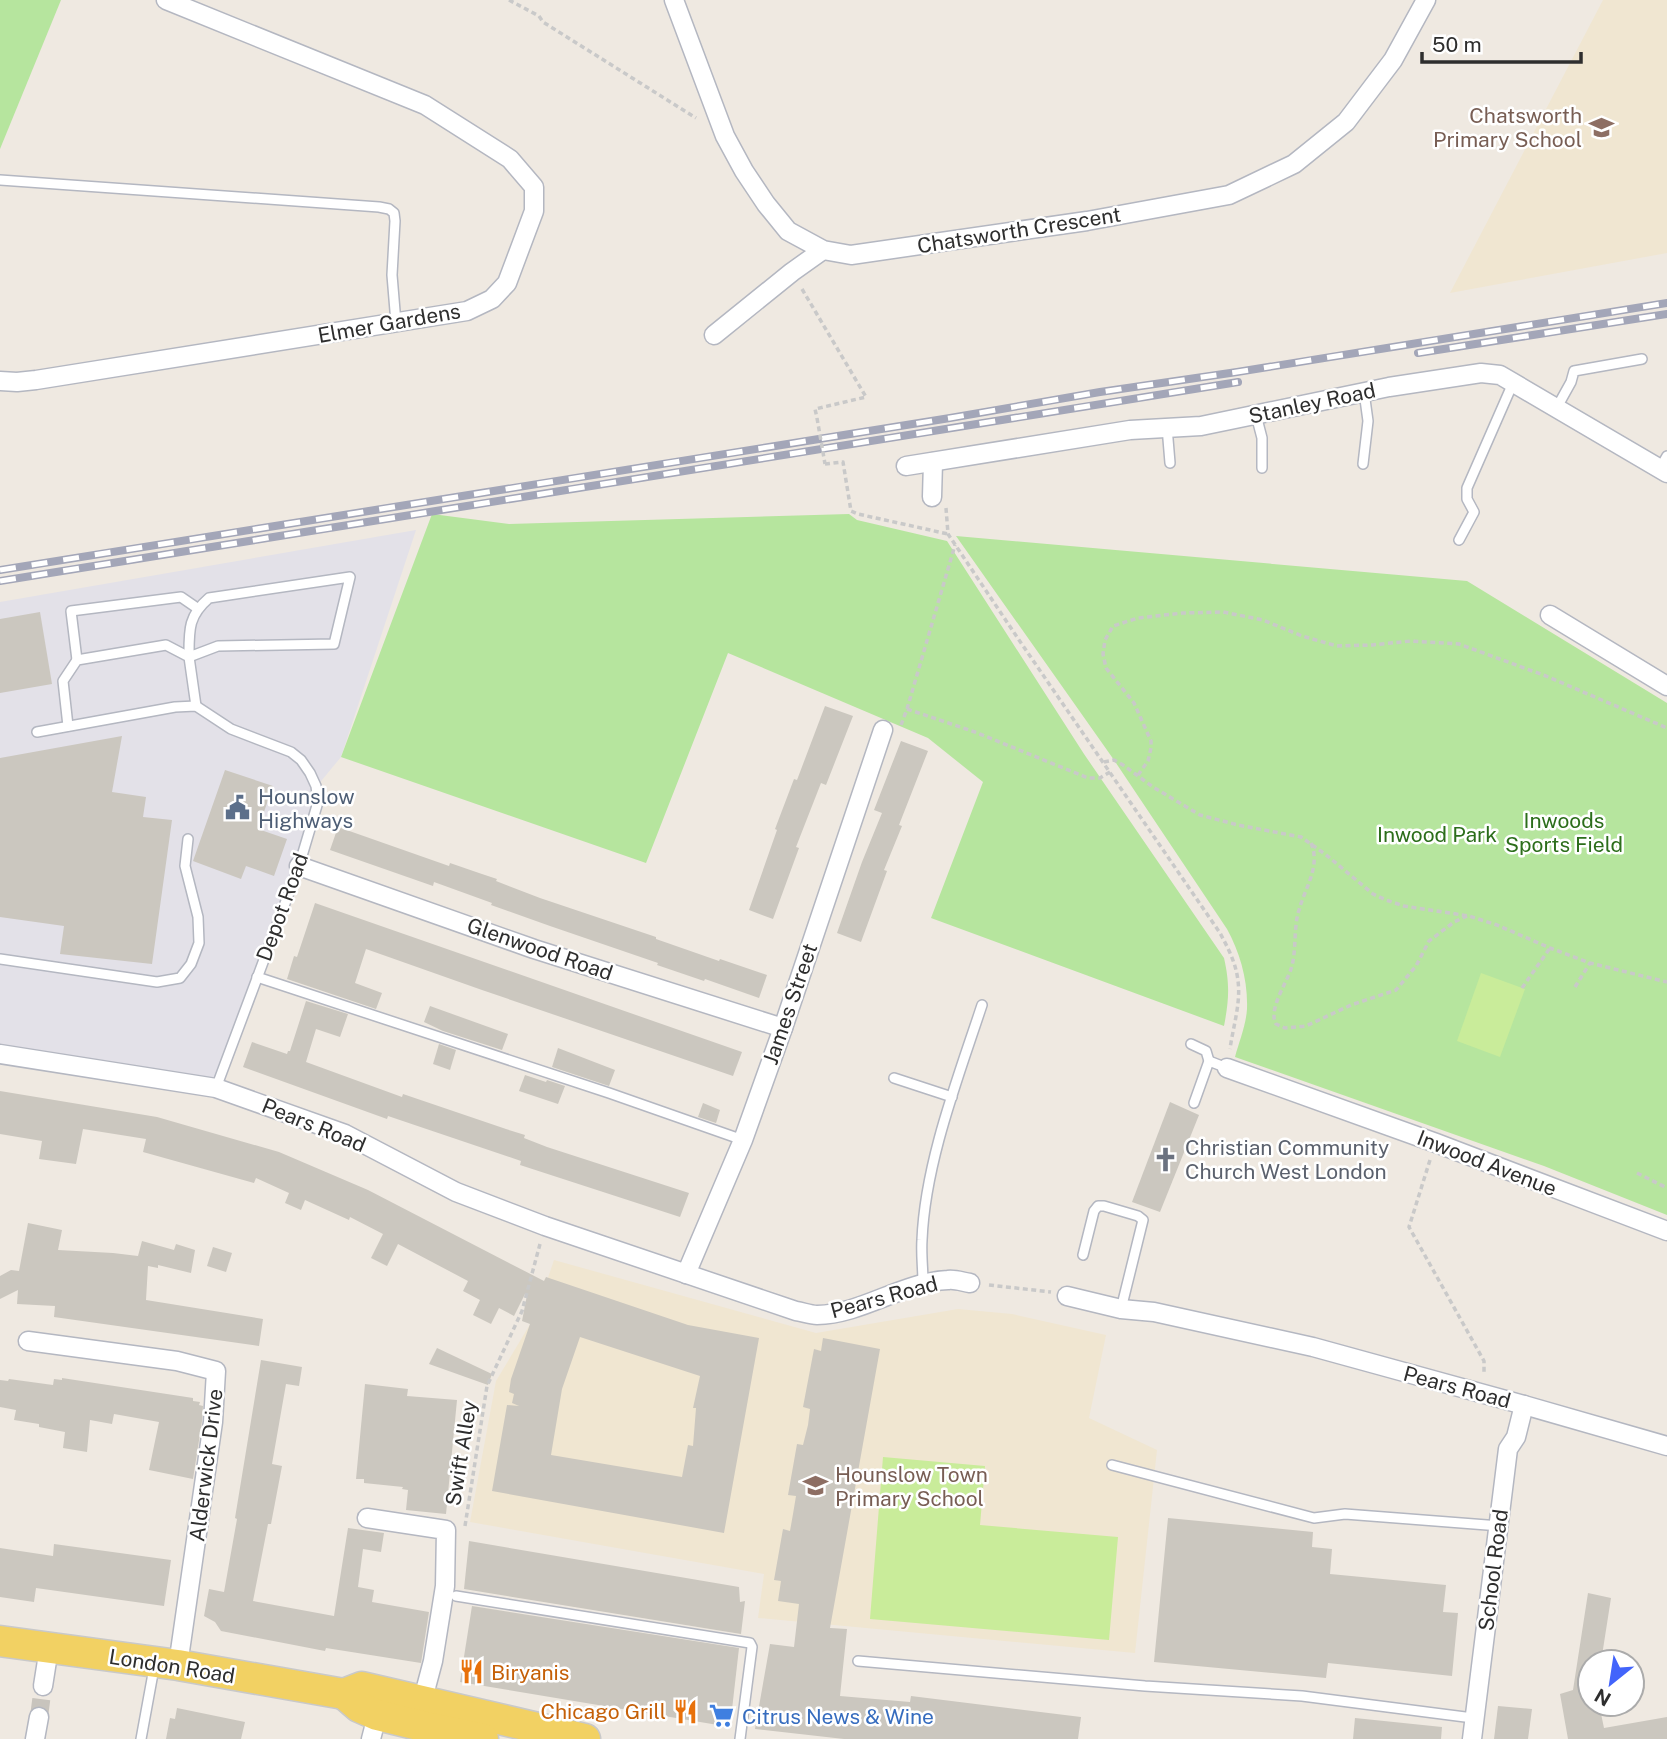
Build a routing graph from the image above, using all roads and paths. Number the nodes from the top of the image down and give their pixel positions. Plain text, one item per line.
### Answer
1 (166, 0) edge
2 (509, 0) edge
3 (674, 0) edge
4 (1426, 0) edge
5 (725, 136) junction
6 (0, 180) edge
7 (823, 250) junction
8 (792, 272) junction
9 (396, 323) junction
10 (714, 335) dead end
11 (1642, 359) dead end
12 (0, 381) edge
13 (1513, 383) junction
14 (1364, 392) junction
15 (1556, 409) junction
16 (1256, 415) junction
17 (1167, 427) junction
18 (933, 462) junction
19 (1170, 463) dead end
20 (1363, 464) dead end
21 (906, 466) dead end
22 (1664, 466) edge
23 (1262, 468) dead end
24 (932, 498) dead end
25 (1460, 540) dead end
26 (955, 545) junction
27 (197, 608) junction
28 (1550, 615) dead end
29 (189, 657) junction
30 (77, 660) junction
31 (1667, 686) edge
32 (196, 706) junction
33 (907, 709) junction
34 (68, 726) junction
35 (1667, 728) edge
36 (883, 730) joint
37 (37, 732) dead end
38 (1104, 762) junction
39 (1110, 772) junction
40 (1138, 775) junction
41 (188, 839) dead end
42 (1310, 842) junction
43 (299, 866) junction
44 (1469, 916) junction
45 (1550, 948) junction
46 (0, 959) edge
47 (1590, 963) junction
48 (257, 977) junction
49 (1667, 982) edge
50 (1575, 987) dead end
51 (1522, 988) dead end
52 (982, 1005) dead end
53 (783, 1028) junction
54 (1191, 1044) dead end
55 (0, 1054) edge
56 (1209, 1061) junction
57 (1227, 1068) junction
58 (894, 1078) dead end
59 (216, 1088) junction
60 (952, 1097) junction
61 (1194, 1103) dead end
62 (743, 1140) junction
63 (1436, 1143) junction
64 (1637, 1173) dead end
65 (1667, 1188) edge
66 (545, 1226) junction
67 (1667, 1231) edge
68 (1083, 1255) dead end
69 (686, 1274) junction
70 (923, 1283) junction
71 (970, 1283) joint
72 (1067, 1296) joint
73 (1121, 1309) junction
74 (28, 1341) dead end
75 (1484, 1394) junction
76 (1524, 1405) junction
77 (1667, 1446) edge
78 (1112, 1465) dead end
79 (367, 1518) dead end
80 (1500, 1525) junction
81 (464, 1531) dead end
82 (456, 1596) dead end
83 (0, 1641) edge
84 (49, 1648) junction
85 (858, 1661) dead end
86 (167, 1664) junction
87 (43, 1686) tunnel mouth
88 (419, 1713) junction
89 (377, 1715) edge
90 (39, 1717) tunnel mouth
91 (1474, 1718) junction
92 (536, 1734) edge
93 (35, 1739) edge
94 (141, 1739) edge
95 (483, 1739) edge
96 (585, 1739) edge
97 (740, 1739) edge
98 (1472, 1739) edge

1 - 9 street, Elmer Gardens
2 - 5 path
3 - 5 street, Chatsworth Crescent
4 - 7 street, Chatsworth Crescent
5 - 7 street, Chatsworth Crescent
6 - 9 lane
7 - 8 street
8 - 10 street
8 - 26 path, bridge
9 - 12 street, Elmer Gardens
11 - 15 lane
13 - 14 street, Stanley Road
13 - 15 street, Stanley Road
13 - 25 lane
14 - 16 street, Stanley Road
14 - 20 lane
15 - 22 street, Stanley Road
16 - 17 street, Stanley Road
16 - 23 lane
17 - 18 street, Stanley Road
17 - 19 lane
18 - 21 street, Stanley Road
18 - 24 street
26 - 33 path
26 - 38 path
27 - 29 lane
27 - 29 lane
27 - 30 lane
28 - 31 street
29 - 30 lane
29 - 32 lane
30 - 34 lane
32 - 34 lane
32 - 43 lane, Depot Road
33 - 36 path
33 - 39 path
34 - 37 lane
35 - 40 path
36 - 53 street, James Street
38 - 39 path
38 - 40 path
39 - 57 path
40 - 42 path
41 - 46 lane
42 - 44 path
42 - 44 path
43 - 48 lane, Depot Road
43 - 53 street, Glenwood Road
44 - 45 path
45 - 47 path
45 - 51 path
47 - 49 path
47 - 50 path
48 - 59 lane, Depot Road
48 - 62 lane
52 - 60 lane
53 - 62 street, James Street
54 - 56 lane
55 - 59 street, Pears Road
56 - 57 lane
56 - 61 lane
57 - 63 street, Inwood Avenue
58 - 60 lane
59 - 66 street, Pears Road
60 - 70 lane
62 - 69 street, James Street
63 - 67 street, Inwood Avenue
63 - 75 path
64 - 65 path
66 - 69 street, Pears Road
66 - 81 path, Swift Alley
68 - 73 lane
69 - 70 street, Pears Road
70 - 71 street, Pears Road
71 - 72 path, Pears Road
72 - 73 street, Pears Road
73 - 75 street, Pears Road
74 - 86 street, Alderwick Drive
75 - 76 street, Pears Road
76 - 77 street, Pears Road
76 - 80 street, School Road
78 - 80 lane
79 - 88 street
80 - 91 street, School Road
82 - 97 lane
83 - 84 main road, London Road
84 - 86 main road, London Road
84 - 87 street
85 - 91 lane
86 - 89 main road, London Road
86 - 94 lane
88 - 89 main road, London Road
88 - 92 main road, London Road
88 - 95 main road, London Road
90 - 93 street
91 - 98 street, School Road
92 - 96 main road, London Road

